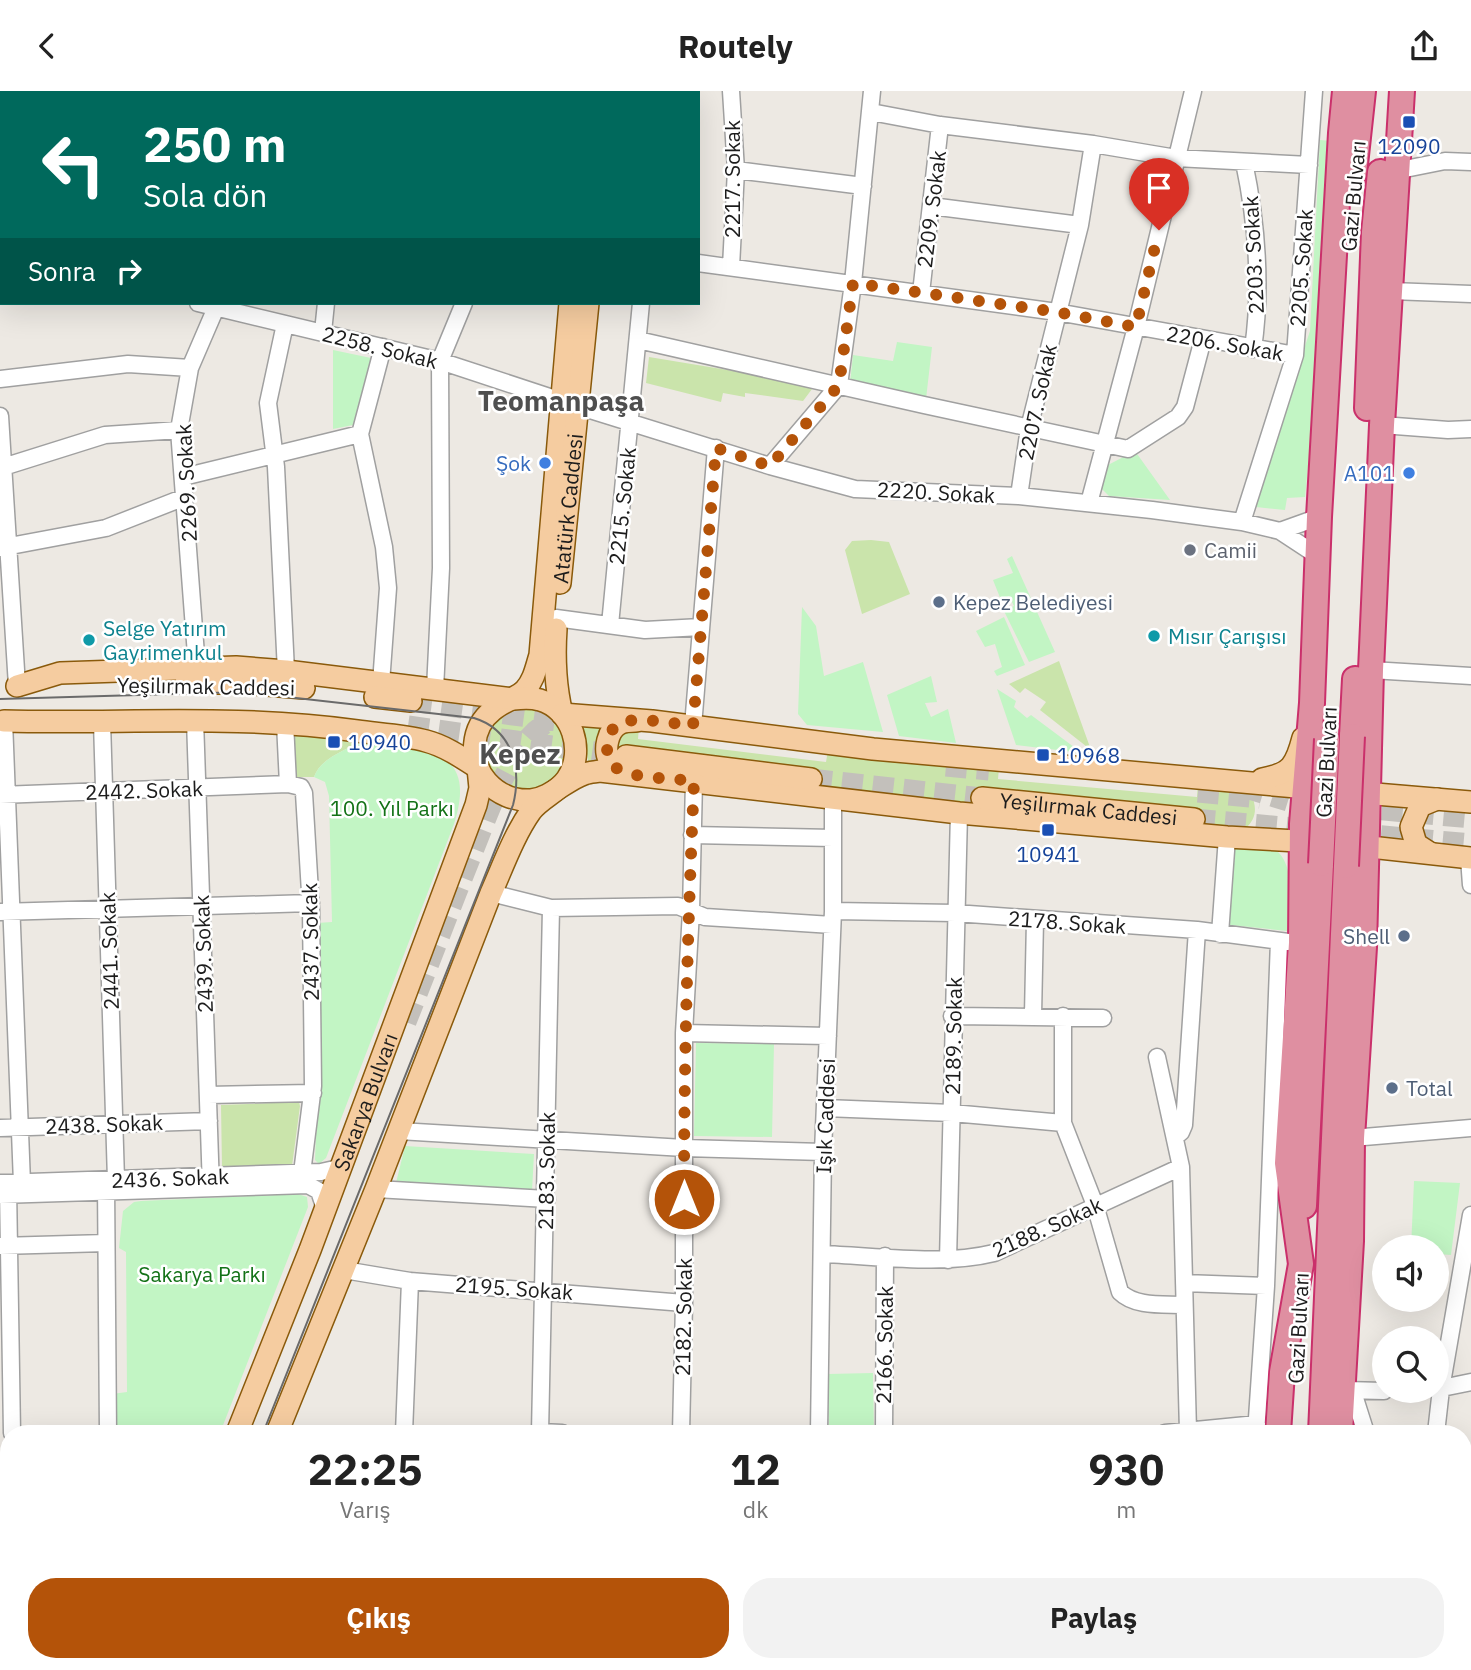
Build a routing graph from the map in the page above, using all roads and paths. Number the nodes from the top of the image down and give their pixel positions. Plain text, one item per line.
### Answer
1 (731, 91) edge
2 (872, 91) edge
3 (1194, 91) edge
4 (1314, 91) edge
5 (1345, 91) edge
6 (1363, 91) edge
7 (1387, 91) edge
8 (1402, 91) edge
9 (871, 112) junction
10 (940, 125) junction
11 (1312, 129) junction
12 (1341, 133) junction
13 (1093, 144) junction
14 (1176, 158) junction
15 (1244, 162) junction
16 (1471, 162) edge
17 (1309, 165) junction
18 (736, 170) junction
19 (1395, 171) junction
20 (863, 186) junction
21 (931, 206) junction
22 (1080, 225) junction
23 (1374, 232) junction
24 (1335, 235) junction
25 (700, 263) edge
26 (731, 267) junction
27 (1346, 282) junction
28 (853, 283) junction
29 (1391, 291) junction
30 (921, 293) junction
31 (1471, 294) edge
32 (217, 305) edge
33 (326, 305) edge
34 (463, 305) edge
35 (570, 305) edge
36 (588, 305) edge
37 (641, 305) edge
38 (1057, 312) junction
39 (285, 324) junction
40 (1136, 327) junction
41 (1330, 327) junction
42 (323, 332) junction
43 (638, 339) junction
44 (1203, 339) junction
45 (383, 347) junction
46 (1253, 349) junction
47 (1295, 355) junction
48 (440, 361) junction
49 (190, 368) junction
50 (0, 379) edge
51 (839, 385) junction
52 (569, 403) junction
53 (0, 416) edge
54 (630, 421) junction
55 (1382, 425) junction
56 (1029, 428) junction
57 (1471, 429) edge
58 (179, 430) junction
59 (360, 434) junction
60 (1105, 445) junction
61 (716, 448) junction
62 (275, 456) junction
63 (770, 466) junction
64 (1, 467) edge
65 (183, 477) junction
66 (1019, 496) junction
67 (185, 497) junction
68 (1089, 503) junction
69 (1319, 517) junction
70 (1242, 522) junction
71 (1280, 531) junction
72 (4, 547) edge
73 (1318, 556) junction
74 (556, 618) junction
75 (610, 625) junction
76 (701, 627) junction
77 (197, 669) junction
78 (1371, 670) junction
79 (286, 671) junction
80 (1313, 673) junction
81 (1471, 676) edge
82 (381, 683) junction
83 (8, 687) edge
84 (435, 689) junction
85 (513, 699) junction
86 (411, 701) tunnel mouth
87 (562, 714) junction
88 (194, 720) junction
89 (2, 721) edge
90 (652, 721) junction
91 (102, 722) junction
92 (285, 723) junction
93 (408, 726) tunnel mouth
94 (693, 726) junction
95 (632, 730) dead end
96 (816, 752) dead end
97 (629, 765) junction
98 (478, 768) junction
99 (989, 770) tunnel mouth
100 (811, 779) tunnel mouth
101 (694, 781) junction
102 (1240, 782) junction
103 (288, 784) junction
104 (198, 788) junction
105 (1306, 788) junction
106 (556, 790) junction
107 (104, 791) junction
108 (1198, 792) tunnel mouth
109 (1370, 793) junction
110 (3, 795) edge
111 (833, 799) junction
112 (982, 799) tunnel mouth
113 (1437, 799) junction
114 (1471, 802) edge
115 (959, 813) junction
116 (1194, 820) tunnel mouth
117 (691, 835) junction
118 (1227, 837) junction
119 (833, 838) junction
120 (1263, 839) junction
121 (1302, 840) junction
122 (1368, 846) junction
123 (1430, 853) junction
124 (1470, 858) edge
125 (1302, 882) junction
126 (1471, 885) edge
127 (491, 893) junction
128 (311, 903) junction
129 (202, 906) junction
130 (551, 908) junction
131 (107, 909) junction
132 (691, 911) junction
133 (6, 912) edge
134 (955, 913) junction
135 (833, 918) junction
136 (1035, 920) junction
137 (1196, 930) junction
138 (1220, 934) junction
139 (1290, 942) junction
140 (952, 1016) junction
141 (1033, 1016) junction
142 (1063, 1016) junction
143 (1103, 1018) dead end
144 (404, 1028) tunnel mouth
145 (684, 1033) junction
146 (828, 1036) junction
147 (1157, 1057) dead end
148 (313, 1093) junction
149 (208, 1095) junction
150 (825, 1108) junction
151 (952, 1113) junction
152 (209, 1121) junction
153 (1063, 1123) junction
154 (114, 1124) junction
155 (20, 1127) junction
156 (0, 1128) edge
157 (1471, 1128) edge
158 (399, 1131) junction
159 (1175, 1137) junction
160 (1352, 1138) junction
161 (547, 1139) junction
162 (684, 1148) junction
163 (823, 1152) junction
164 (1181, 1167) junction
165 (339, 1168) junction
166 (302, 1173) junction
167 (1353, 1176) junction
168 (211, 1182) junction
169 (109, 1184) junction
170 (8, 1188) edge
171 (376, 1189) junction
172 (547, 1199) junction
173 (1096, 1205) junction
174 (325, 1209) junction
175 (1471, 1215) edge
176 (106, 1243) junction
177 (4, 1246) edge
178 (310, 1251) junction
179 (822, 1254) junction
180 (885, 1256) junction
181 (1467, 1258) edge
182 (948, 1260) junction
183 (1301, 1265) junction
184 (344, 1269) junction
185 (410, 1281) junction
186 (1184, 1283) junction
187 (1266, 1286) junction
188 (544, 1290) junction
189 (1328, 1291) junction
190 (684, 1303) junction
191 (1183, 1305) junction
192 (1449, 1342) edge
193 (1471, 1382) edge
194 (1449, 1387) edge
195 (1348, 1391) junction
196 (1372, 1391) edge
197 (1438, 1403) edge
198 (12, 1425) edge
199 (108, 1425) edge
200 (240, 1425) edge
201 (280, 1425) edge
202 (404, 1425) edge
203 (540, 1425) edge
204 (681, 1425) edge
205 (819, 1425) edge
206 (884, 1425) edge
207 (1188, 1425) edge
208 (1264, 1425) edge
209 (1266, 1425) edge
210 (1292, 1425) edge
211 (1321, 1425) edge
212 (1342, 1425) edge
213 (1363, 1425) edge
214 (1437, 1425) edge

1 - 18 street, 2217. Sokak
2 - 9 street
3 - 14 street
4 - 11 street, 2205. Sokak
5 - 12 highway
6 - 27 highway, Gazi Bulvarı
7 - 23 highway, Gazi Bulvarı
8 - 19 highway
9 - 10 street
9 - 20 street
10 - 13 street
10 - 21 street, 2209. Sokak
11 - 12 street
11 - 17 street, 2205. Sokak
12 - 24 highway
13 - 14 street
13 - 22 street, 2207. Sokak
14 - 15 street
14 - 40 street
15 - 17 street
15 - 46 street, 2203. Sokak
16 - 19 street
17 - 47 street, 2205. Sokak
18 - 20 street
18 - 26 street, 2217. Sokak
19 - 23 highway
19 - 29 highway
20 - 28 street
21 - 22 street
21 - 30 street, 2209. Sokak
22 - 38 street, 2207. Sokak
23 - 29 highway
23 - 189 highway, Gazi Bulvarı, bridge
24 - 27 highway
24 - 41 highway
25 - 26 street, 2206. Sokak
26 - 28 street, 2206. Sokak
27 - 41 highway
27 - 183 highway, Gazi Bulvarı, bridge
28 - 30 street, 2206. Sokak
28 - 51 street
29 - 31 street
29 - 55 highway
30 - 38 street, 2206. Sokak
32 - 39 street, 2258. Sokak
32 - 49 street, 2269. Sokak
33 - 42 street
34 - 48 street
35 - 52 main road, Atatürk Caddesi
36 - 52 main road, Atatürk Caddesi
37 - 43 street, 2215. Sokak
38 - 40 street, 2206. Sokak
38 - 56 street, 2207. Sokak
39 - 42 street, 2258. Sokak
39 - 62 street
40 - 44 street, 2206. Sokak
40 - 60 street
41 - 69 highway
42 - 45 street, 2258. Sokak
43 - 51 street
43 - 54 street, 2215. Sokak
44 - 46 street, 2206. Sokak
44 - 60 street
45 - 48 street, 2258. Sokak
45 - 59 street
46 - 47 street, 2206. Sokak
47 - 70 street, 2205. Sokak
48 - 52 street, 2258. Sokak
48 - 84 street
49 - 50 street
49 - 58 street, 2269. Sokak
51 - 56 street
51 - 63 street
52 - 54 street, 2220. Sokak
52 - 74 main road, Atatürk Caddesi
52 - 85 main road, Atatürk Caddesi
53 - 64 street
54 - 61 street, 2220. Sokak
54 - 75 street, 2215. Sokak
55 - 57 street
55 - 78 highway
56 - 60 street
56 - 66 street, 2207. Sokak
58 - 64 street
58 - 65 street, 2269. Sokak
59 - 62 street
59 - 82 street
60 - 68 street
61 - 63 street, 2220. Sokak
61 - 76 street
62 - 65 street
62 - 79 street
63 - 66 street, 2220. Sokak
64 - 72 street
65 - 67 street, 2269. Sokak
66 - 68 street, 2220. Sokak
67 - 72 street
67 - 77 street, 2269. Sokak
68 - 70 street, 2220. Sokak
69 - 71 street
69 - 73 highway
70 - 71 street, 2220. Sokak
71 - 73 street
72 - 83 street
73 - 80 highway
74 - 75 street
74 - 87 main road, Atatürk Caddesi
75 - 76 street
76 - 94 street
77 - 79 main road
77 - 83 main road
78 - 81 street
78 - 109 highway
79 - 82 main road
80 - 102 main road
80 - 105 highway
82 - 84 main road
83 - 86 main road, Yeşilırmak Caddesi
84 - 85 main road
85 - 87 main road
85 - 98 main road
87 - 90 main road
87 - 106 main road
88 - 91 main road
88 - 92 main road
88 - 104 street, 2439. Sokak
89 - 91 main road
89 - 93 main road
89 - 110 street
90 - 94 main road
90 - 97 main road
91 - 107 street, 2441. Sokak
92 - 98 main road
92 - 103 street
94 - 102 main road
95 - 96 main road
97 - 100 main road
97 - 101 main road
97 - 106 main road
98 - 106 main road
98 - 165 main road, Sakarya Bulvarı
99 - 108 main road, Yeşilırmak Caddesi
101 - 111 main road
101 - 117 street, 2182. Sokak
102 - 105 main road
103 - 104 street, 2442. Sokak
103 - 128 street, 2437. Sokak
104 - 107 street, 2442. Sokak
104 - 129 street, 2439. Sokak
105 - 109 main road
105 - 121 highway
106 - 127 main road, Sakarya Bulvarı
107 - 110 street, 2442. Sokak
107 - 131 street, 2441. Sokak
109 - 113 main road
109 - 122 highway
110 - 133 street
111 - 115 main road
111 - 119 street, Işık Caddesi
112 - 116 main road, Yeşilırmak Caddesi
113 - 114 main road
113 - 123 main road
115 - 118 main road
115 - 134 street, 2189. Sokak
117 - 119 street
117 - 132 street, 2182. Sokak
118 - 120 main road
118 - 138 street
119 - 135 street, Işık Caddesi
120 - 121 main road
120 - 125 main road
121 - 122 main road
121 - 125 highway
122 - 123 main road
122 - 160 highway
123 - 124 main road
124 - 126 street
125 - 139 highway
127 - 130 street, 2178. Sokak
127 - 158 main road, Sakarya Bulvarı
128 - 129 street
128 - 148 street, 2437. Sokak
129 - 131 street
129 - 149 street, 2439. Sokak
130 - 132 street, 2178. Sokak
130 - 161 street, 2183. Sokak
131 - 133 street
131 - 154 street, 2441. Sokak
132 - 135 street, 2178. Sokak
132 - 145 street, 2182. Sokak
133 - 155 street
134 - 135 street, 2178. Sokak
134 - 136 street, 2178. Sokak
134 - 140 street, 2189. Sokak
135 - 146 street, Işık Caddesi
136 - 137 street, 2178. Sokak
136 - 141 street
137 - 138 street, 2178. Sokak
137 - 159 street
138 - 139 street, 2178. Sokak
139 - 183 highway
139 - 187 street
140 - 141 street
140 - 151 street, 2189. Sokak
141 - 142 street
142 - 143 street
142 - 153 street
144 - 178 main road
145 - 146 street
145 - 162 street, 2182. Sokak
146 - 150 street, Işık Caddesi
147 - 159 street
148 - 149 street
148 - 166 street, 2437. Sokak
149 - 152 street, 2439. Sokak
150 - 151 street
150 - 163 street, Işık Caddesi
151 - 153 street
151 - 182 street, 2189. Sokak
152 - 154 street, 2438. Sokak
152 - 168 street, 2439. Sokak
153 - 173 street
154 - 155 street, 2438. Sokak
154 - 169 street, 2441. Sokak
155 - 156 street, 2438. Sokak
155 - 170 street
157 - 160 street
158 - 161 street
158 - 171 main road, Sakarya Bulvarı
159 - 164 street
160 - 167 highway
161 - 162 street
161 - 172 street, 2183. Sokak
162 - 163 street
162 - 190 street, 2182. Sokak
163 - 179 street, Işık Caddesi
164 - 173 street, 2188. Sokak
164 - 186 street
165 - 166 street, 2436. Sokak
165 - 174 main road, Sakarya Bulvarı
166 - 168 street, 2436. Sokak
167 - 189 highway
167 - 195 highway
168 - 169 street, 2436. Sokak
168 - 174 street, 2436. Sokak
169 - 170 street, 2436. Sokak
169 - 176 street, 2441. Sokak
170 - 177 street
171 - 172 street
171 - 184 main road, Sakarya Bulvarı
172 - 188 street, 2183. Sokak
173 - 182 street, 2188. Sokak
173 - 191 street
174 - 178 main road, Sakarya Bulvarı
175 - 181 street
176 - 177 street
176 - 199 street, 2441. Sokak
177 - 198 street
178 - 200 main road, Sakarya Bulvarı
179 - 180 street, 2188. Sokak
179 - 205 street, Işık Caddesi
180 - 182 street, 2188. Sokak
180 - 206 street, 2166. Sokak
181 - 192 street
183 - 209 highway
183 - 210 highway, Gazi Bulvarı
184 - 185 street, 2195. Sokak
184 - 201 main road, Sakarya Bulvarı
185 - 188 street, 2195. Sokak
185 - 202 street
186 - 187 street
186 - 191 street
187 - 208 street
188 - 190 street, 2195. Sokak
188 - 203 street, 2183. Sokak
189 - 211 highway, Gazi Bulvarı
190 - 204 street, 2182. Sokak
191 - 207 street
193 - 194 street
195 - 196 street
195 - 212 highway
195 - 213 street
197 - 214 street

